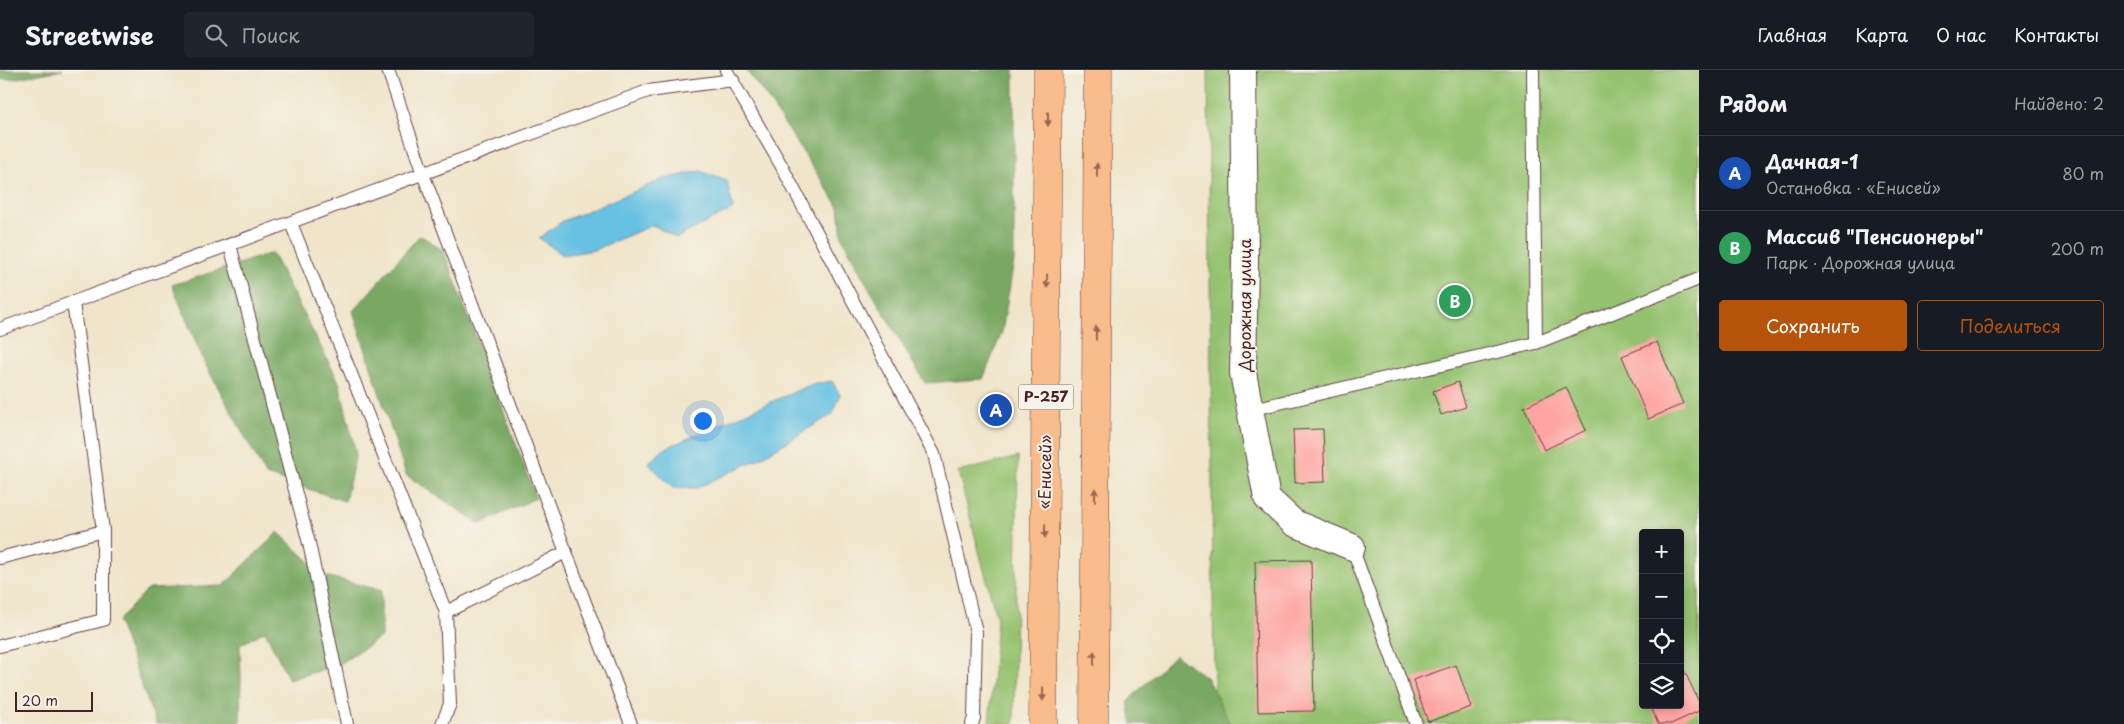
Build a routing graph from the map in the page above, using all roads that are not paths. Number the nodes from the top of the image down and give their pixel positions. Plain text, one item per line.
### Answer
1 (388, 70) edge
2 (1048, 70) edge
3 (1098, 70) edge
4 (1243, 70) edge
5 (1533, 70) edge
6 (730, 75) edge
7 (423, 174) junction
8 (291, 223) junction
9 (230, 245) junction
10 (1699, 279) edge
11 (73, 302) junction
12 (0, 329) edge
13 (1536, 343) junction
14 (1250, 410) junction
15 (103, 531) junction
16 (1352, 547) joint
17 (566, 552) junction
18 (0, 558) edge
19 (446, 612) junction
20 (0, 646) edge
21 (347, 724) edge
22 (442, 724) edge
23 (631, 724) edge
24 (972, 724) edge
25 (1043, 724) edge
26 (1094, 724) edge
27 (1416, 724) edge

1 - 7 lane
2 -> 25 highway, «Енисей» / Р-257
26 -> 3 highway, Р-257
4 - 14 street, Дорожная улица
5 - 13 lane
6 - 7 lane
6 - 24 lane
7 - 8 lane
7 - 17 lane
8 - 9 lane
8 - 19 lane
9 - 11 lane
9 - 21 lane
10 - 13 lane
11 - 12 lane
11 - 15 lane
13 - 14 lane
14 - 16 street, Дорожная улица
15 - 18 lane
15 - 20 lane
16 - 27 lane
17 - 19 lane
17 - 23 lane
19 - 22 lane

